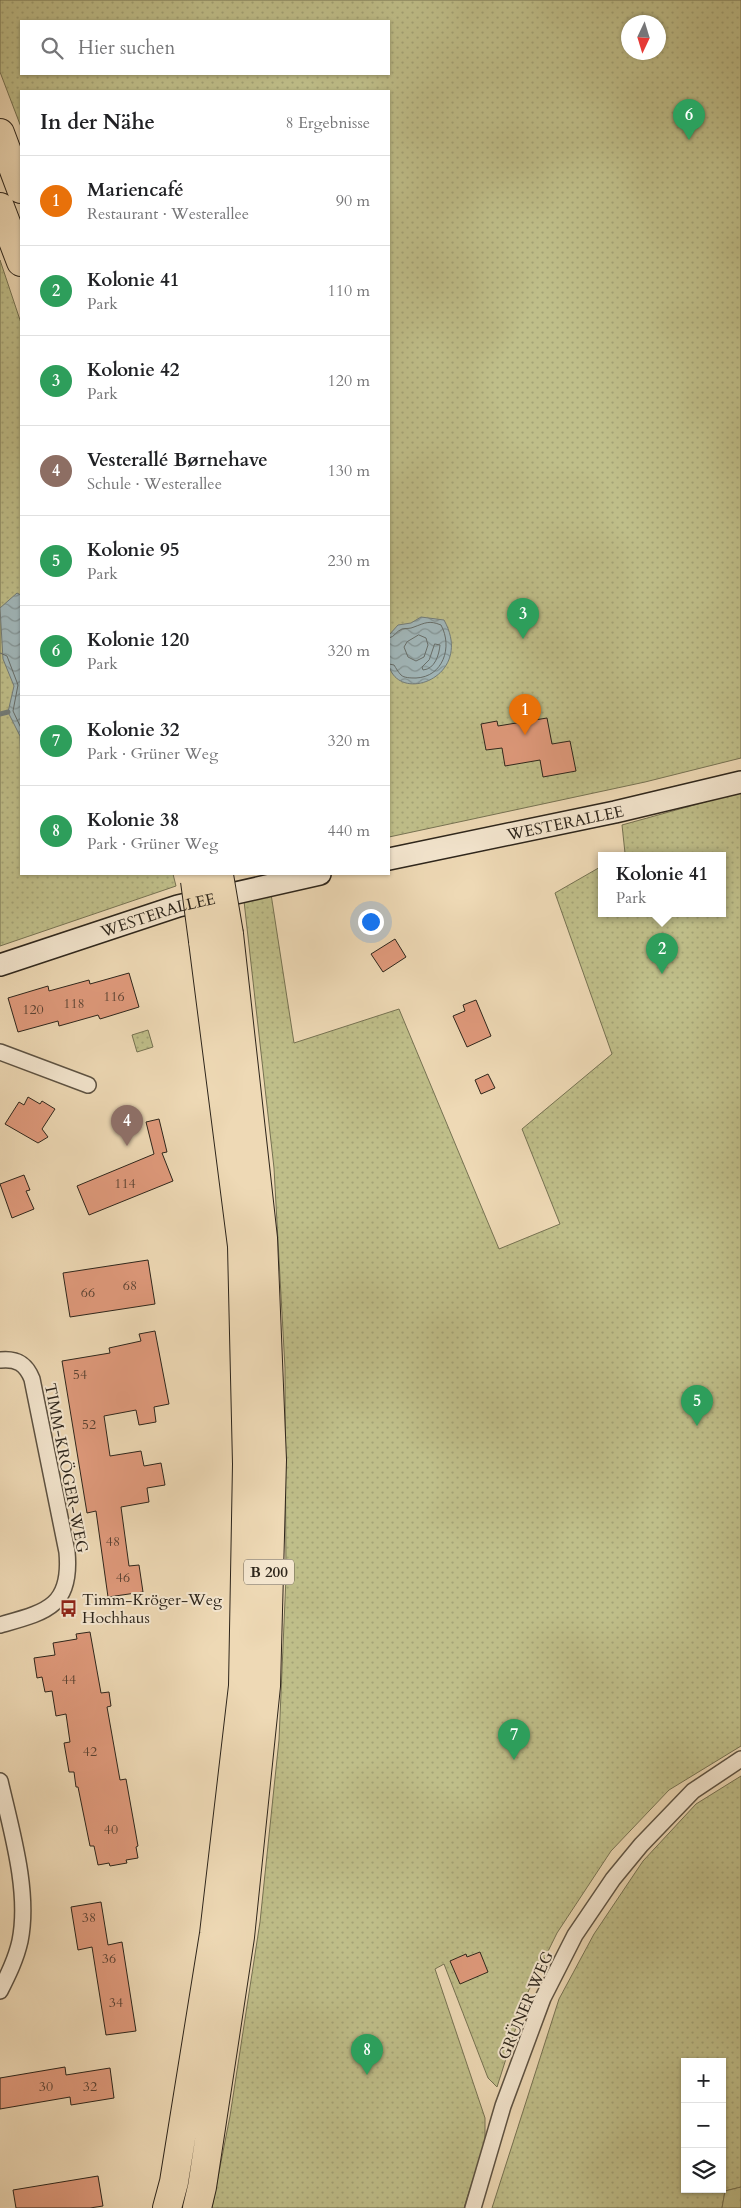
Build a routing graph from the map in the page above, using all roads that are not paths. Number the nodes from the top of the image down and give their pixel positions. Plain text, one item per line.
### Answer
1 (0, 133) edge
2 (20, 186) edge
3 (0, 207) edge
4 (20, 259) edge
5 (741, 782) edge
6 (390, 859) edge
7 (316, 875) edge
8 (207, 876) edge
9 (216, 937) junction
10 (0, 965) edge
11 (0, 1052) edge
12 (88, 1084) dead end
13 (0, 1360) edge
14 (0, 1625) edge
15 (741, 1759) edge
16 (0, 1781) edge
17 (0, 1991) edge
18 (167, 2208) edge
19 (197, 2208) edge
20 (473, 2208) edge

1 - 2 highway
3 - 4 highway
5 - 6 street, WESTERALLEE
7 - 10 street, WESTERALLEE
8 - 9 highway, B 200, bridge
9 - 18 highway, B 200
9 - 19 highway, B 200
11 - 12 street
13 - 14 street, TIMM-KRÖGER-WEG
15 - 20 street, GRÜNER WEG
16 - 17 street

